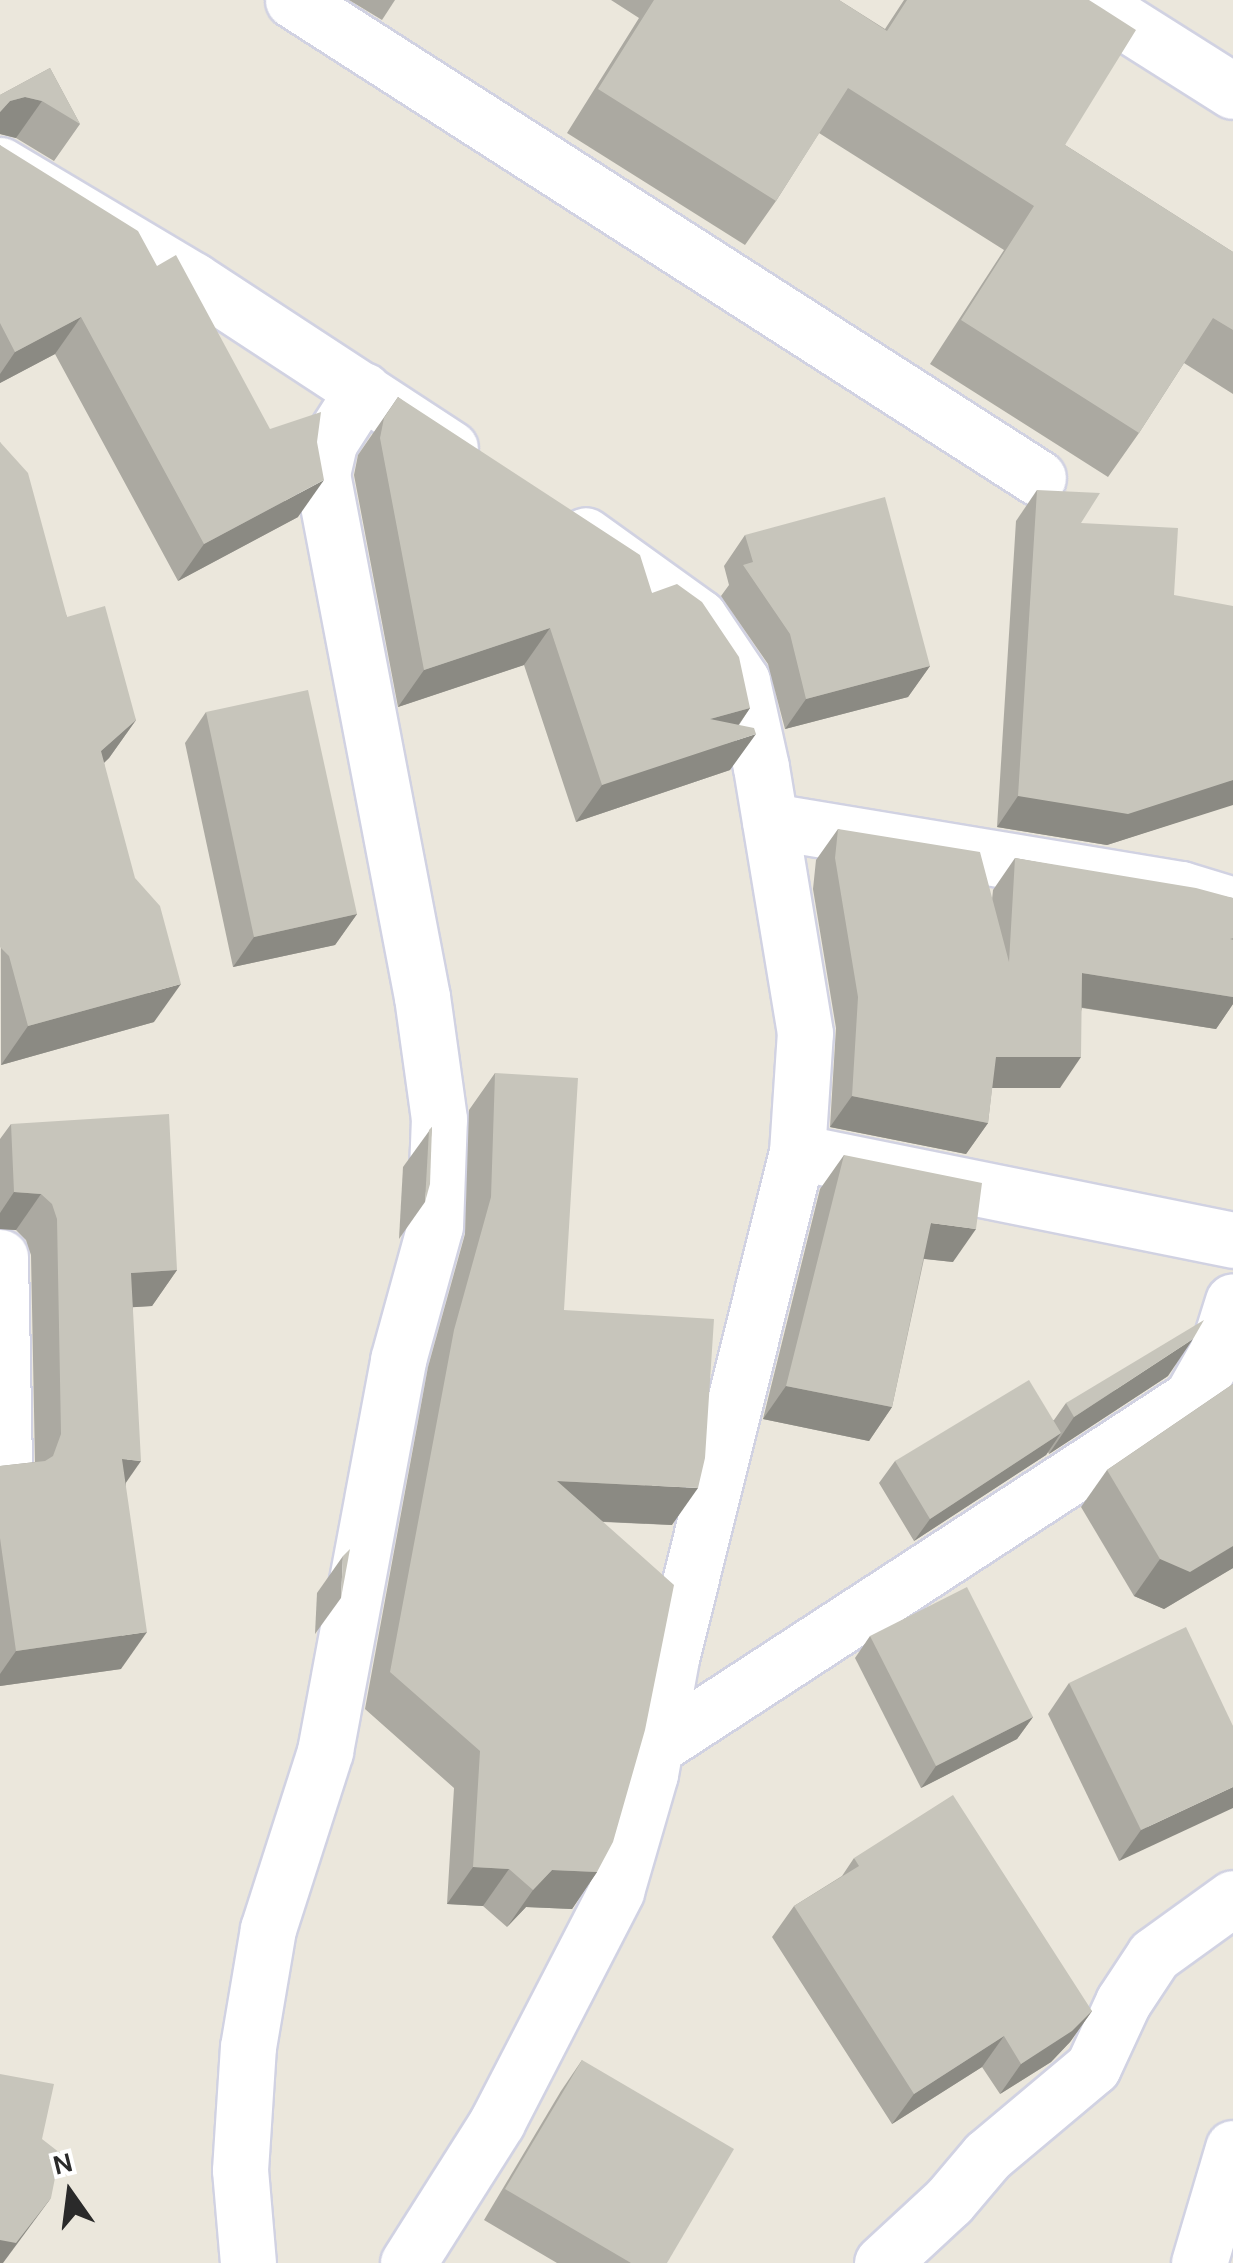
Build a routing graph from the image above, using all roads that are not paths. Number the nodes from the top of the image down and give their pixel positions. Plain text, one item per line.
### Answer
1 (293, 0) edge
2 (1089, 0) edge
3 (1233, 92) edge
4 (0, 165) edge
5 (363, 390) junction
6 (489, 473) edge
7 (1038, 478) dead end
8 (537, 504) edge
9 (770, 820) junction
10 (1233, 905) edge
11 (798, 1152) junction
12 (1233, 1240) edge
13 (0, 1257) edge
14 (1233, 1301) edge
15 (4, 1470) edge
16 (654, 1748) junction
17 (1233, 1898) edge
18 (1233, 2148) edge
19 (248, 2263) edge
20 (408, 2263) edge
21 (882, 2263) edge
22 (1200, 2263) edge

1 - 7 street
2 - 3 street
4 - 5 street
5 - 6 street
5 - 19 street
8 - 9 street
9 - 10 street
9 - 11 street
11 - 12 street
11 - 16 street
13 - 15 street
14 - 16 street
16 - 20 street
17 - 21 street
18 - 22 street

